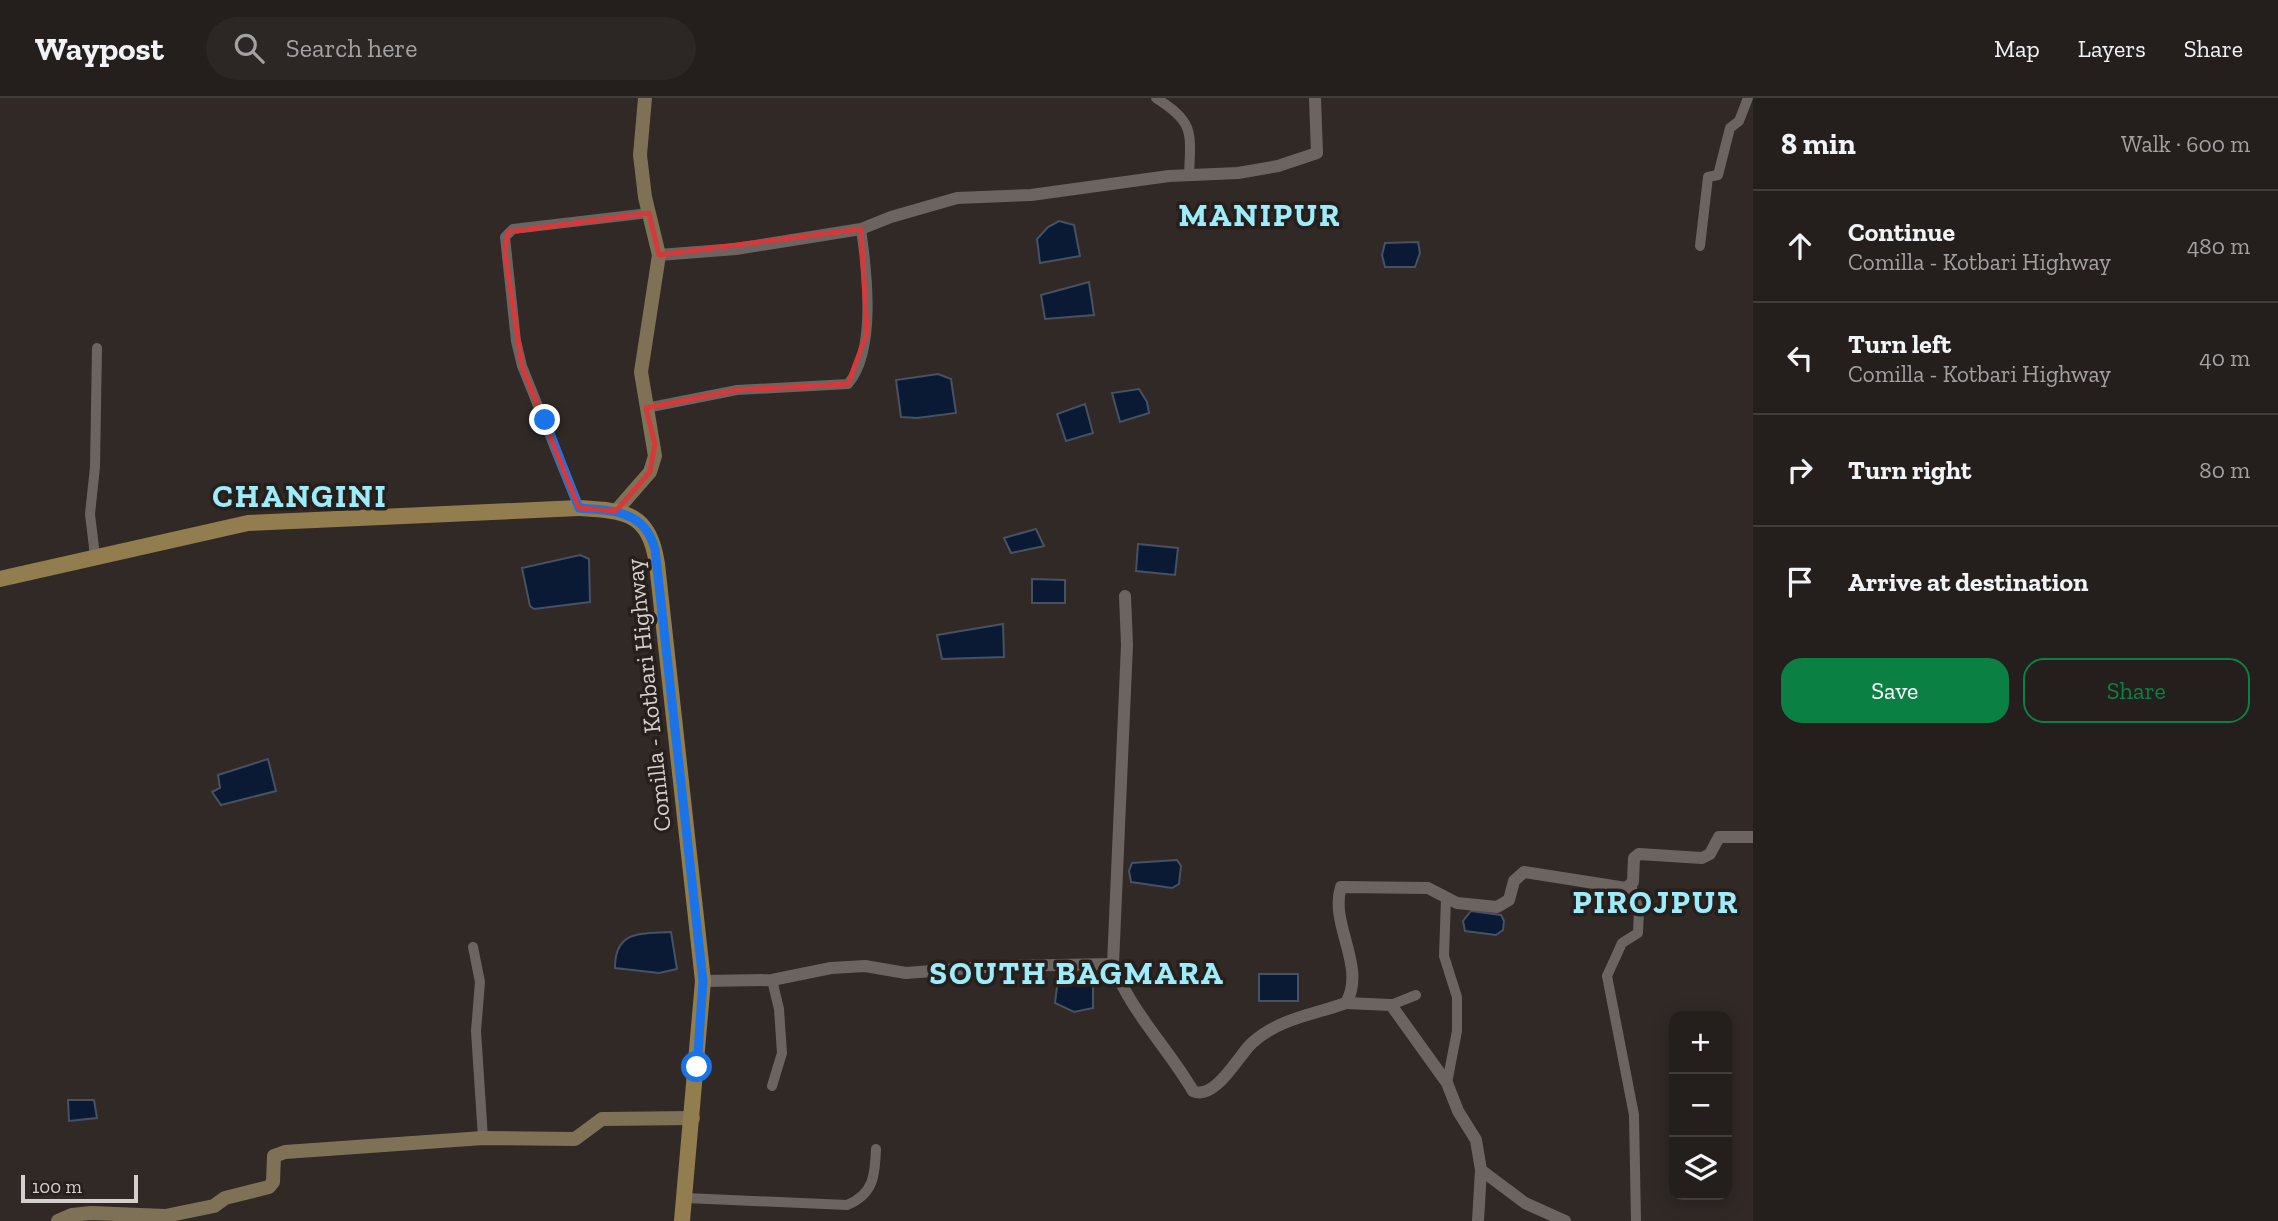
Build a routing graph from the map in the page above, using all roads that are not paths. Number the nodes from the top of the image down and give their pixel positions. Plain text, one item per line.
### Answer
1 (645, 98) edge
2 (1156, 98) edge
3 (1315, 98) edge
4 (1748, 98) edge
5 (1189, 175) junction
6 (649, 213) junction
7 (861, 229) junction
8 (1700, 246) dead end
9 (659, 255) junction
10 (97, 348) dead end
11 (646, 408) junction
12 (579, 508) junction
13 (616, 511) junction
14 (95, 556) junction
15 (0, 579) edge
16 (1125, 596) dead end
17 (1753, 837) edge
18 (1631, 885) junction
19 (1446, 898) junction
20 (473, 947) dead end
21 (1113, 964) junction
22 (772, 980) junction
23 (703, 981) junction
24 (1416, 995) dead end
25 (1346, 1003) junction
26 (1391, 1005) junction
27 (1447, 1083) junction
28 (772, 1086) dead end
29 (693, 1118) junction
30 (483, 1139) junction
31 (876, 1149) dead end
32 (1481, 1170) junction
33 (686, 1198) junction
34 (164, 1218) edge
35 (58, 1221) edge
36 (682, 1221) edge
37 (1478, 1221) edge
38 (1565, 1221) edge
39 (1636, 1221) edge

1 - 6 main road
2 - 5 street
3 - 5 street
4 - 8 street
5 - 7 street
6 - 9 main road
6 - 12 street
7 - 9 street
7 - 11 street
9 - 11 main road
10 - 14 street
11 - 13 main road
12 - 13 main road, Comilla - Kotbari Highway
12 - 14 main road, Comilla - Kotbari Highway
13 - 23 main road, Comilla - Kotbari Highway
14 - 15 main road, Comilla - Kotbari Highway
16 - 21 street
17 - 18 street
18 - 19 street
18 - 39 street
19 - 25 street
19 - 27 street
20 - 30 street
21 - 22 street
21 - 25 street
22 - 23 street
22 - 28 street
23 - 29 main road, Comilla - Kotbari Highway
24 - 26 street
25 - 26 street
26 - 27 street
27 - 32 street
29 - 30 main road
29 - 33 main road, Comilla - Kotbari Highway
30 - 34 main road
31 - 33 street
32 - 37 street
32 - 38 street
33 - 36 main road, Comilla - Kotbari Highway
34 - 35 main road

